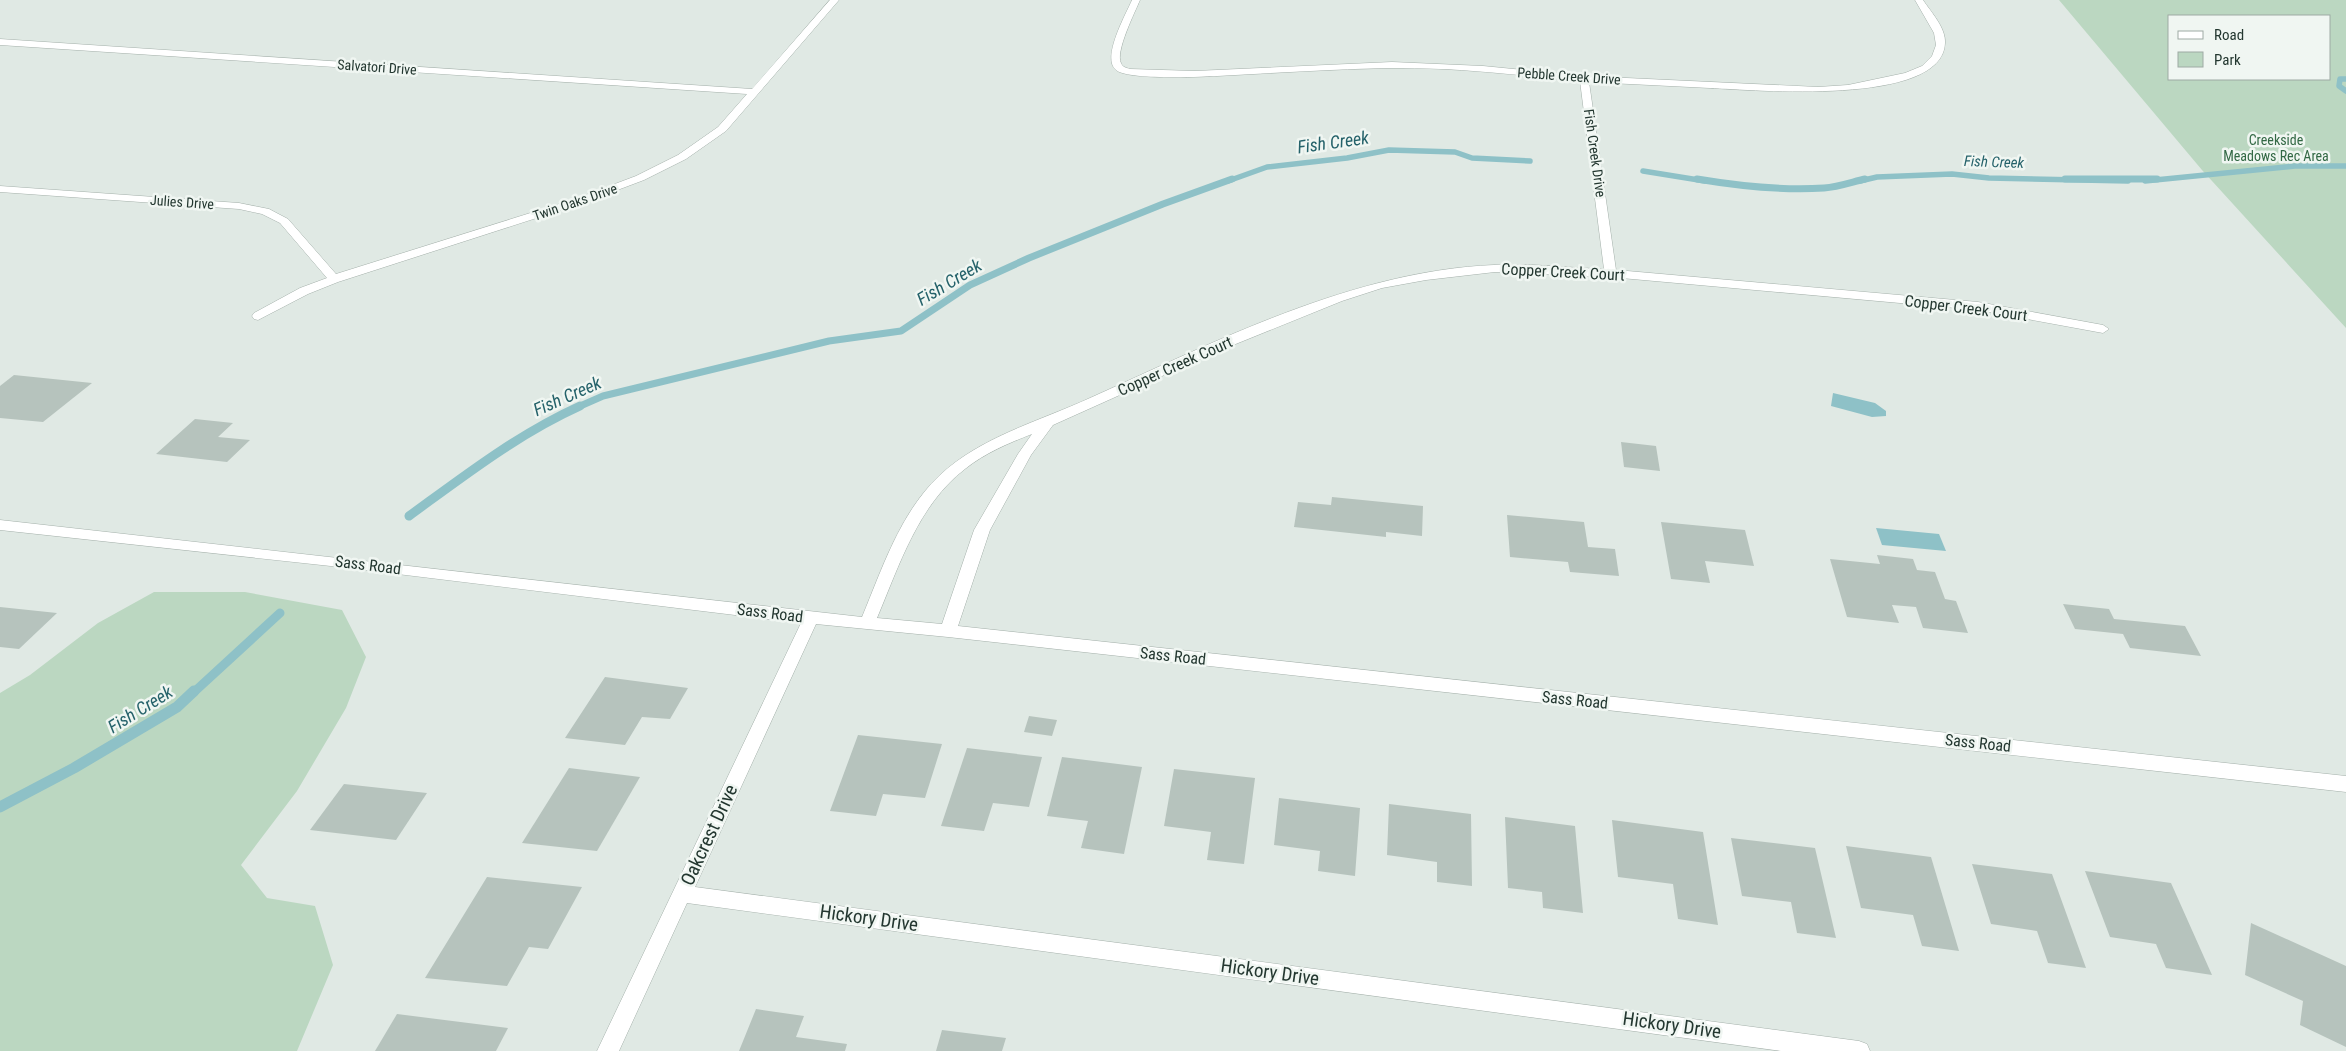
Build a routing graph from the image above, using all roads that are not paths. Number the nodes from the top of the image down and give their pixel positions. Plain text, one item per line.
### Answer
1 (835, 0) edge
2 (1136, 0) edge
3 (1919, 0) edge
4 (0, 42) edge
5 (1584, 79) junction
6 (754, 92) junction
7 (0, 189) edge
8 (1610, 273) junction
9 (334, 279) junction
10 (258, 316) dead end
11 (2103, 329) dead end
12 (1048, 422) junction
13 (0, 525) edge
14 (811, 618) junction
15 (867, 623) junction
16 (948, 631) junction
17 (2346, 784) edge
18 (682, 894) junction
19 (1766, 1045) edge
20 (608, 1051) edge
21 (1859, 1051) edge

1 - 6 street, Twin Oaks Drive
2 - 5 street, Pebble Creek Drive
3 - 5 street, Pebble Creek Drive
4 - 6 street, Salvatori Drive
5 - 8 street, Fish Creek Drive
6 - 9 street, Twin Oaks Drive
7 - 9 street, Julies Drive
8 - 11 street, Copper Creek Court
8 - 12 street, Copper Creek Court
9 - 10 street, Twin Oaks Drive
12 - 15 street, Copper Creek Court
12 - 16 street, Copper Creek Court
13 - 14 street, Sass Road
14 - 15 street, Sass Road
14 - 18 street, Oakcrest Drive
15 - 16 street, Sass Road
16 - 17 street, Sass Road
18 - 19 street, Hickory Drive
18 - 20 street, Oakcrest Drive
19 - 21 street, Hickory Drive

